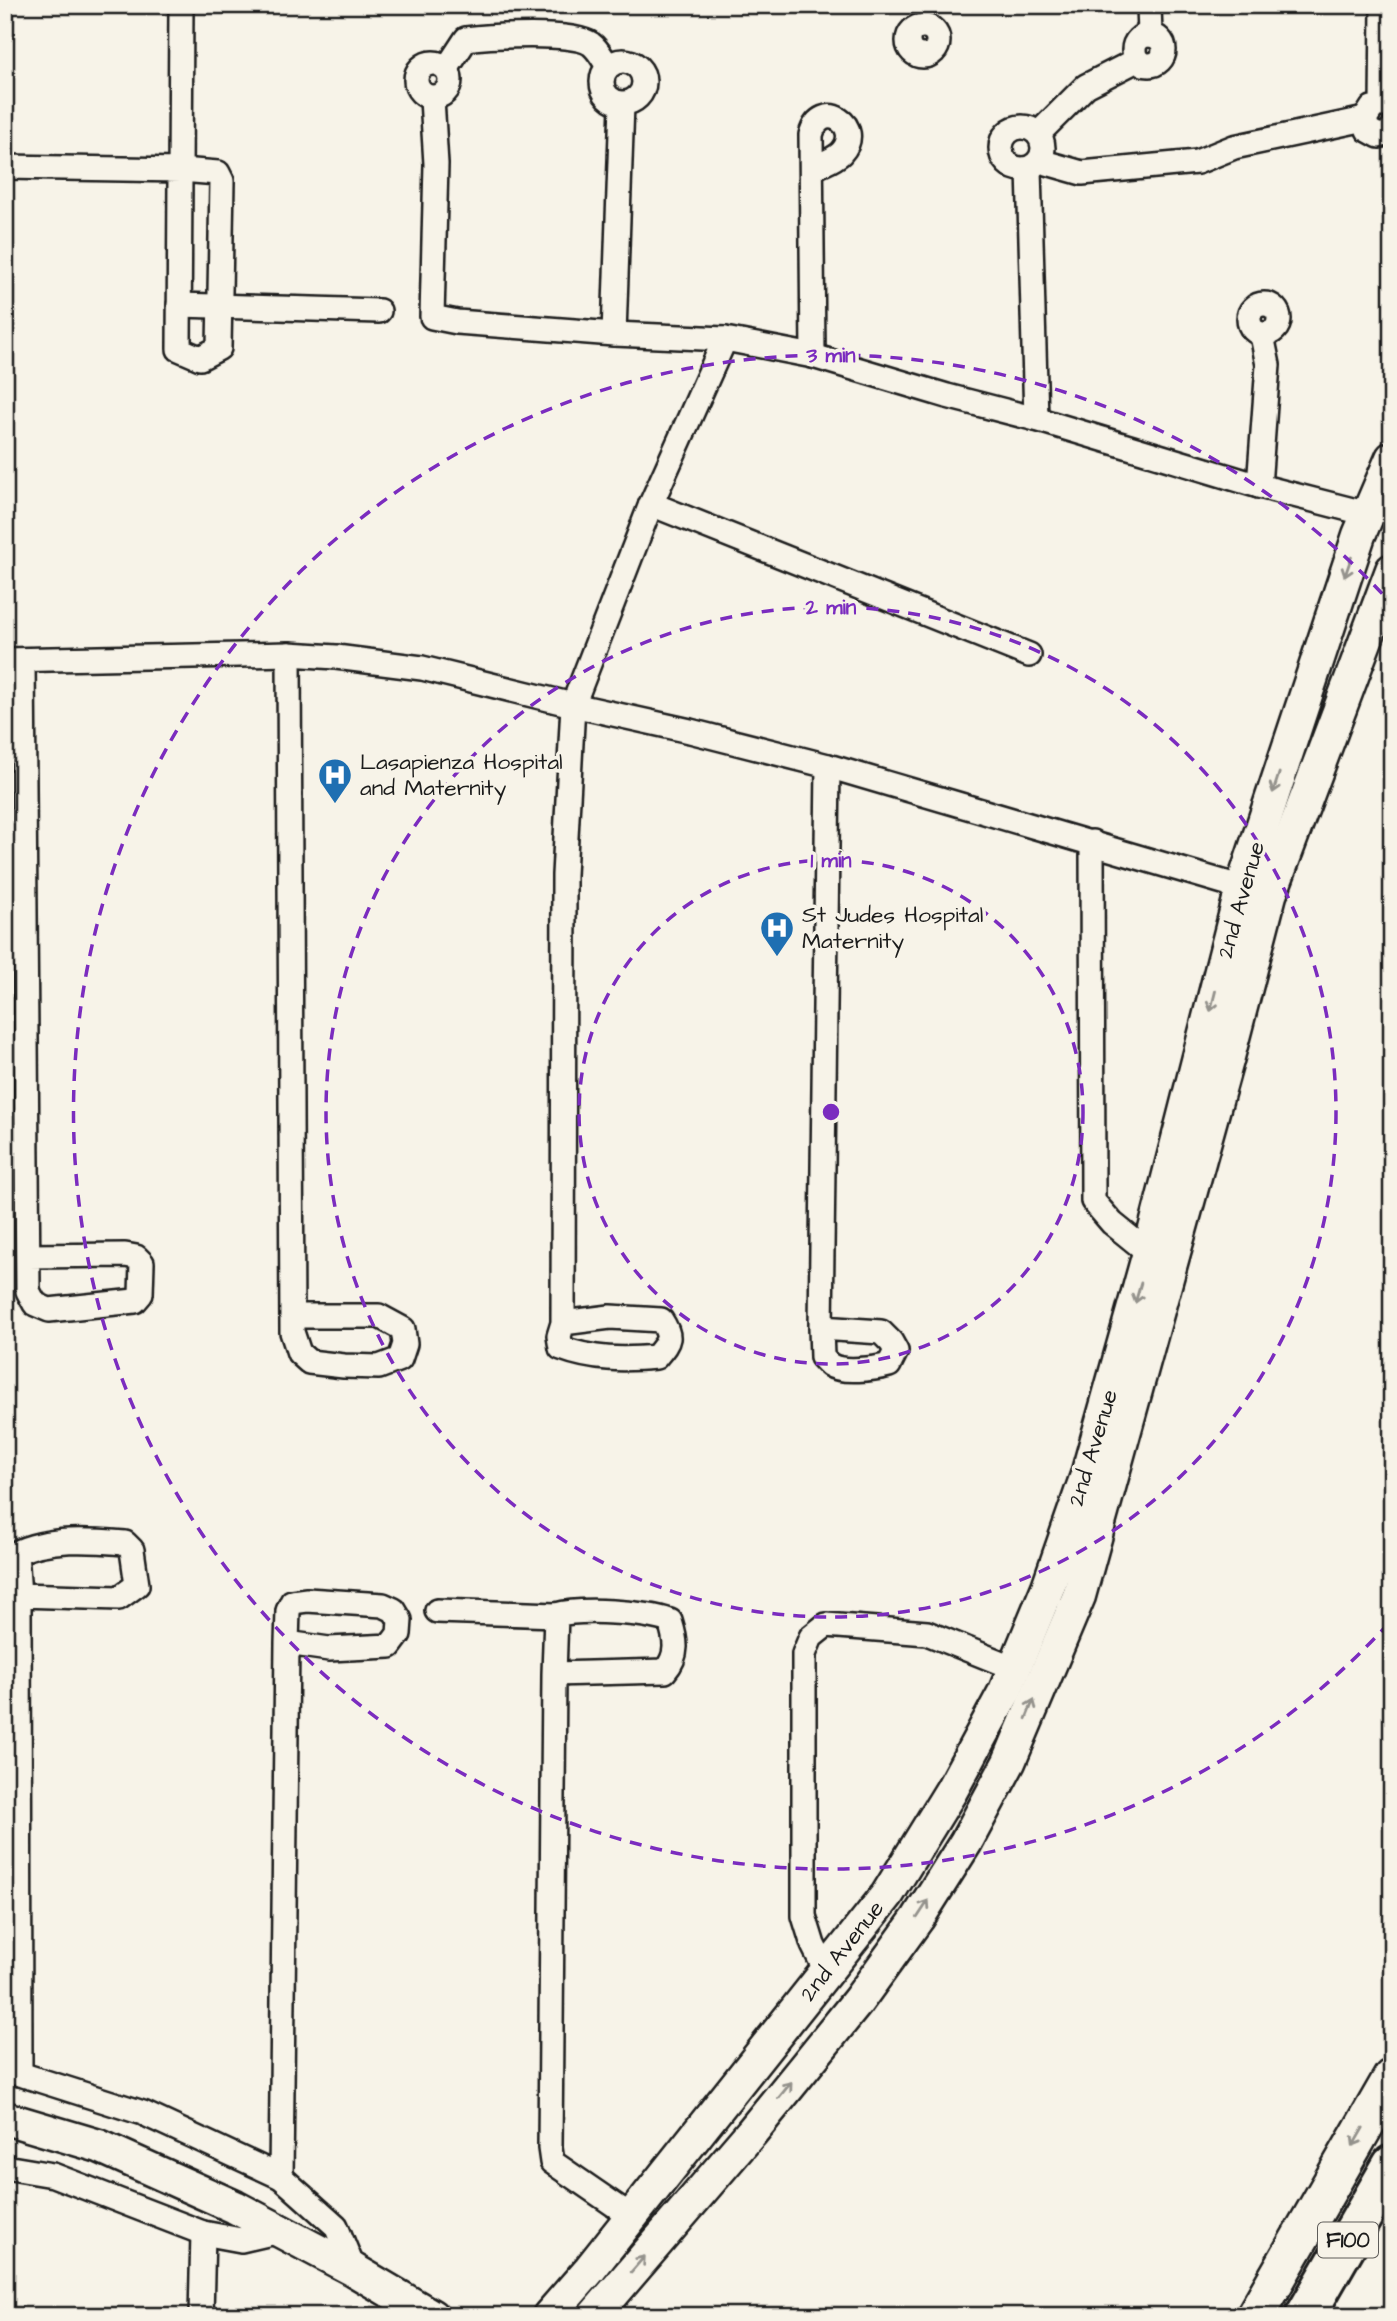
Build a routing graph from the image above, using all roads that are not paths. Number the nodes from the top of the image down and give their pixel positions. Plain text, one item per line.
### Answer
1 (181, 5) edge
2 (1149, 5) edge
3 (1383, 5) edge
4 (608, 66) junction
5 (622, 104) junction
6 (1380, 112) edge
7 (1392, 130) edge
8 (1038, 134) junction
9 (1034, 165) junction
10 (5, 167) edge
11 (812, 169) dead end
12 (181, 170) junction
13 (178, 305) junction
14 (219, 306) junction
15 (379, 311) dead end
16 (614, 334) junction
17 (1262, 335) dead end
18 (725, 339) junction
19 (813, 356) junction
20 (1036, 419) junction
21 (1392, 458) edge
22 (1259, 485) junction
23 (651, 504) junction
24 (1368, 514) junction
25 (1392, 570) edge
26 (289, 654) junction
27 (1029, 656) dead end
28 (14, 660) edge
29 (573, 705) junction
30 (828, 766) junction
31 (1092, 842) junction
32 (1256, 891) junction
33 (1149, 1253) junction
34 (28, 1256) junction
35 (293, 1316) junction
36 (563, 1323) dead end
37 (821, 1328) dead end
38 (19, 1595) junction
39 (437, 1611) dead end
40 (556, 1615) junction
41 (287, 1643) junction
42 (1014, 1668) junction
43 (554, 1674) junction
44 (826, 1971) junction
45 (13, 2072) edge
46 (1392, 2078) edge
47 (5, 2118) edge
48 (1392, 2165) edge
49 (5, 2167) edge
50 (281, 2177) junction
51 (632, 2217) junction
52 (280, 2231) junction
53 (203, 2233) junction
54 (354, 2270) junction
55 (201, 2316) edge
56 (432, 2316) edge
57 (549, 2316) edge
58 (594, 2316) edge
59 (1255, 2316) edge
60 (1305, 2316) edge

1 - 12 street
2 - 8 street
3 - 6 street
4 - 5 street
4 - 5 street
4 - 16 street
5 - 16 street
6 - 7 street
6 - 9 street
8 - 9 street
8 - 9 street
9 - 20 street
10 - 12 street
11 - 19 street
12 - 13 street
12 - 14 street
13 - 14 street
13 - 14 street
14 - 15 street
16 - 18 street
17 - 22 street
18 - 19 street
18 - 23 street
19 - 20 street
20 - 22 street
21 - 24 street, 2nd Avenue
22 - 24 street
23 - 27 street
23 - 29 street
24 -> 32 street, 2nd Avenue
25 - 32 street, 2nd Avenue
26 - 28 street
26 - 29 street
26 - 35 street
28 - 34 street
29 - 30 street
29 - 36 street
30 - 31 street
30 - 37 street
31 - 32 street
31 - 33 street
32 -> 33 street, 2nd Avenue
58 -> 32 street, 2nd Avenue
33 -> 42 street, 2nd Avenue
34 - 34 street
35 - 35 street
38 - 38 street
38 - 45 street
39 - 40 street
40 - 43 street
40 - 43 street
41 - 41 street
41 - 50 street
42 - 44 street, 2nd Avenue
42 - 44 street
43 - 51 street
44 - 51 street, 2nd Avenue
45 - 50 street
46 -> 59 main road
47 - 52 street
48 - 60 highway, F100
49 - 53 street
50 - 54 street
51 - 57 street, 2nd Avenue
52 - 53 street
52 - 54 street
53 - 55 street
54 - 56 street

